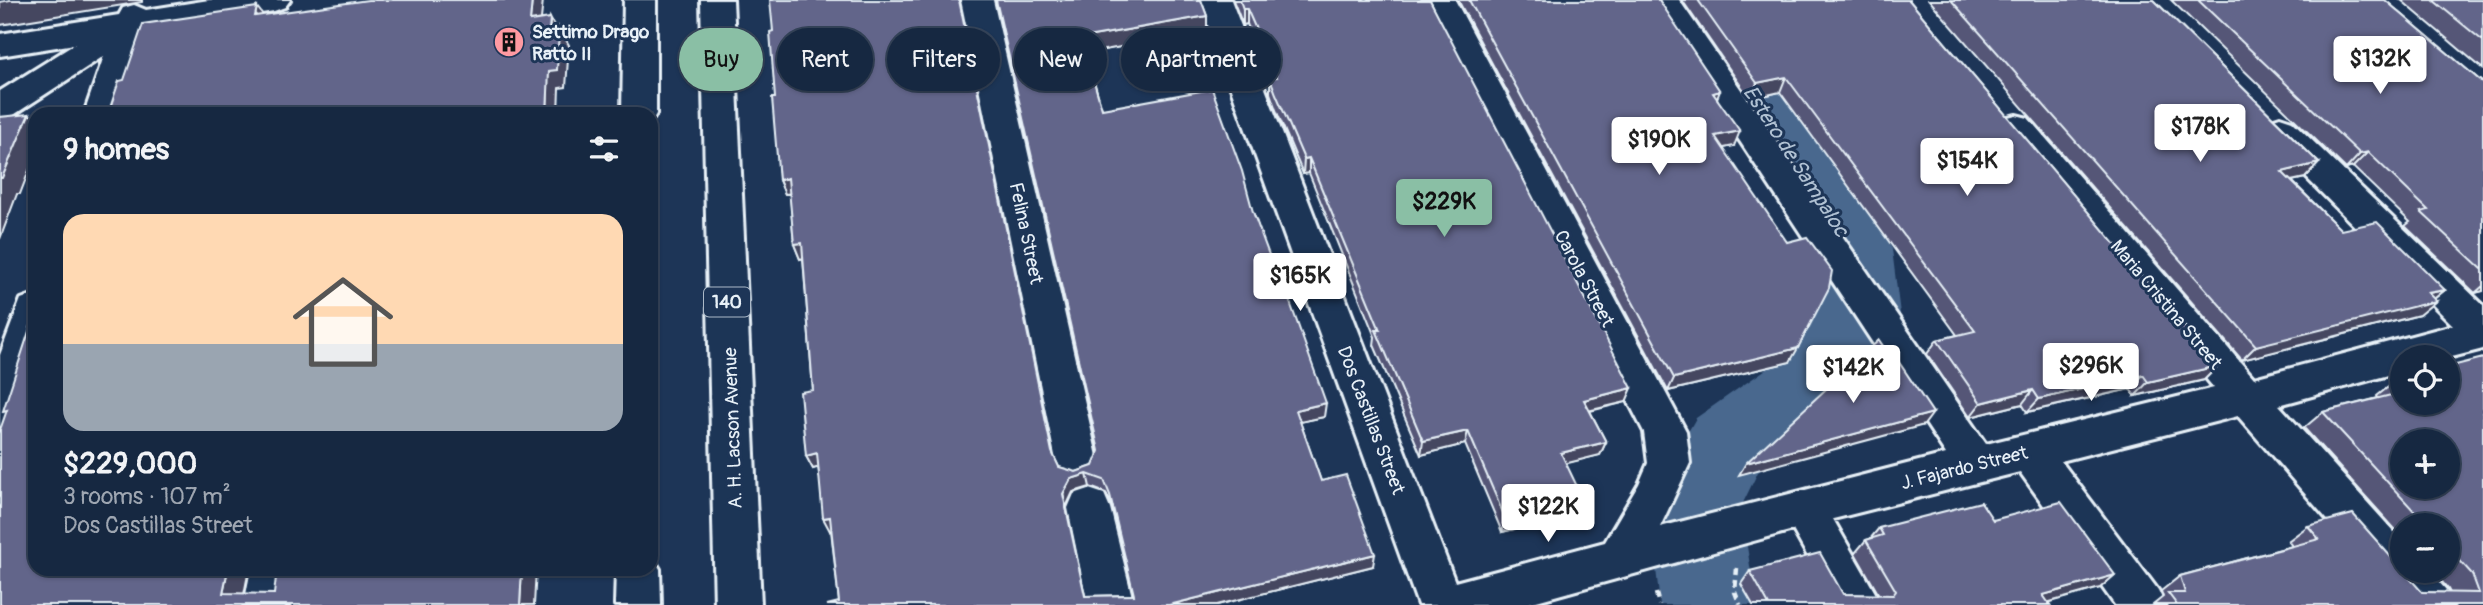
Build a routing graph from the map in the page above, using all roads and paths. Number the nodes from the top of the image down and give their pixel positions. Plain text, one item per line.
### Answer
1 (169, 0) edge
2 (274, 0) edge
3 (640, 0) edge
4 (717, 0) edge
5 (977, 0) edge
6 (1215, 0) edge
7 (1439, 0) edge
8 (1663, 0) edge
9 (135, 12) edge
10 (0, 45) edge
11 (1997, 104) edge
12 (2254, 104) edge
13 (0, 107) edge
14 (103, 107) edge
15 (639, 107) edge
16 (28, 331) edge
17 (2483, 331) edge
18 (2246, 397) junction
19 (0, 414) edge
20 (2028, 450) junction
21 (1976, 464) junction
22 (1078, 465) dead end
23 (1088, 508) dead end
24 (1803, 508) junction
25 (1619, 558) junction
26 (272, 576) edge
27 (638, 576) edge
28 (267, 605) edge
29 (638, 605) edge
30 (738, 605) edge
31 (1111, 605) edge
32 (1444, 605) edge
33 (1859, 605) edge
34 (2142, 605) edge
35 (2430, 605) edge

1 - 9 street
2 - 9 street
3 - 15 street
4 - 30 street, A. H. Lacson Avenue / 140
5 - 22 street, Felina Street
6 - 32 street, Dos Castillas Street
7 - 25 street, Carola Street
8 - 21 street
9 - 10 street
9 - 13 street
9 - 14 street
11 - 18 street, Maria Cristina Street
12 - 17 street
16 - 19 street
17 - 18 street, J. Fajardo Street
18 - 20 street, J. Fajardo Street
18 - 35 street, Maria Cristina Street
20 - 21 street, J. Fajardo Street
20 - 34 street
21 - 24 street, J. Fajardo Street
23 - 31 street
24 - 25 street, J. Fajardo Street
24 - 33 street
25 - 32 street, J. Fajardo Street
26 - 28 street
27 - 29 street

